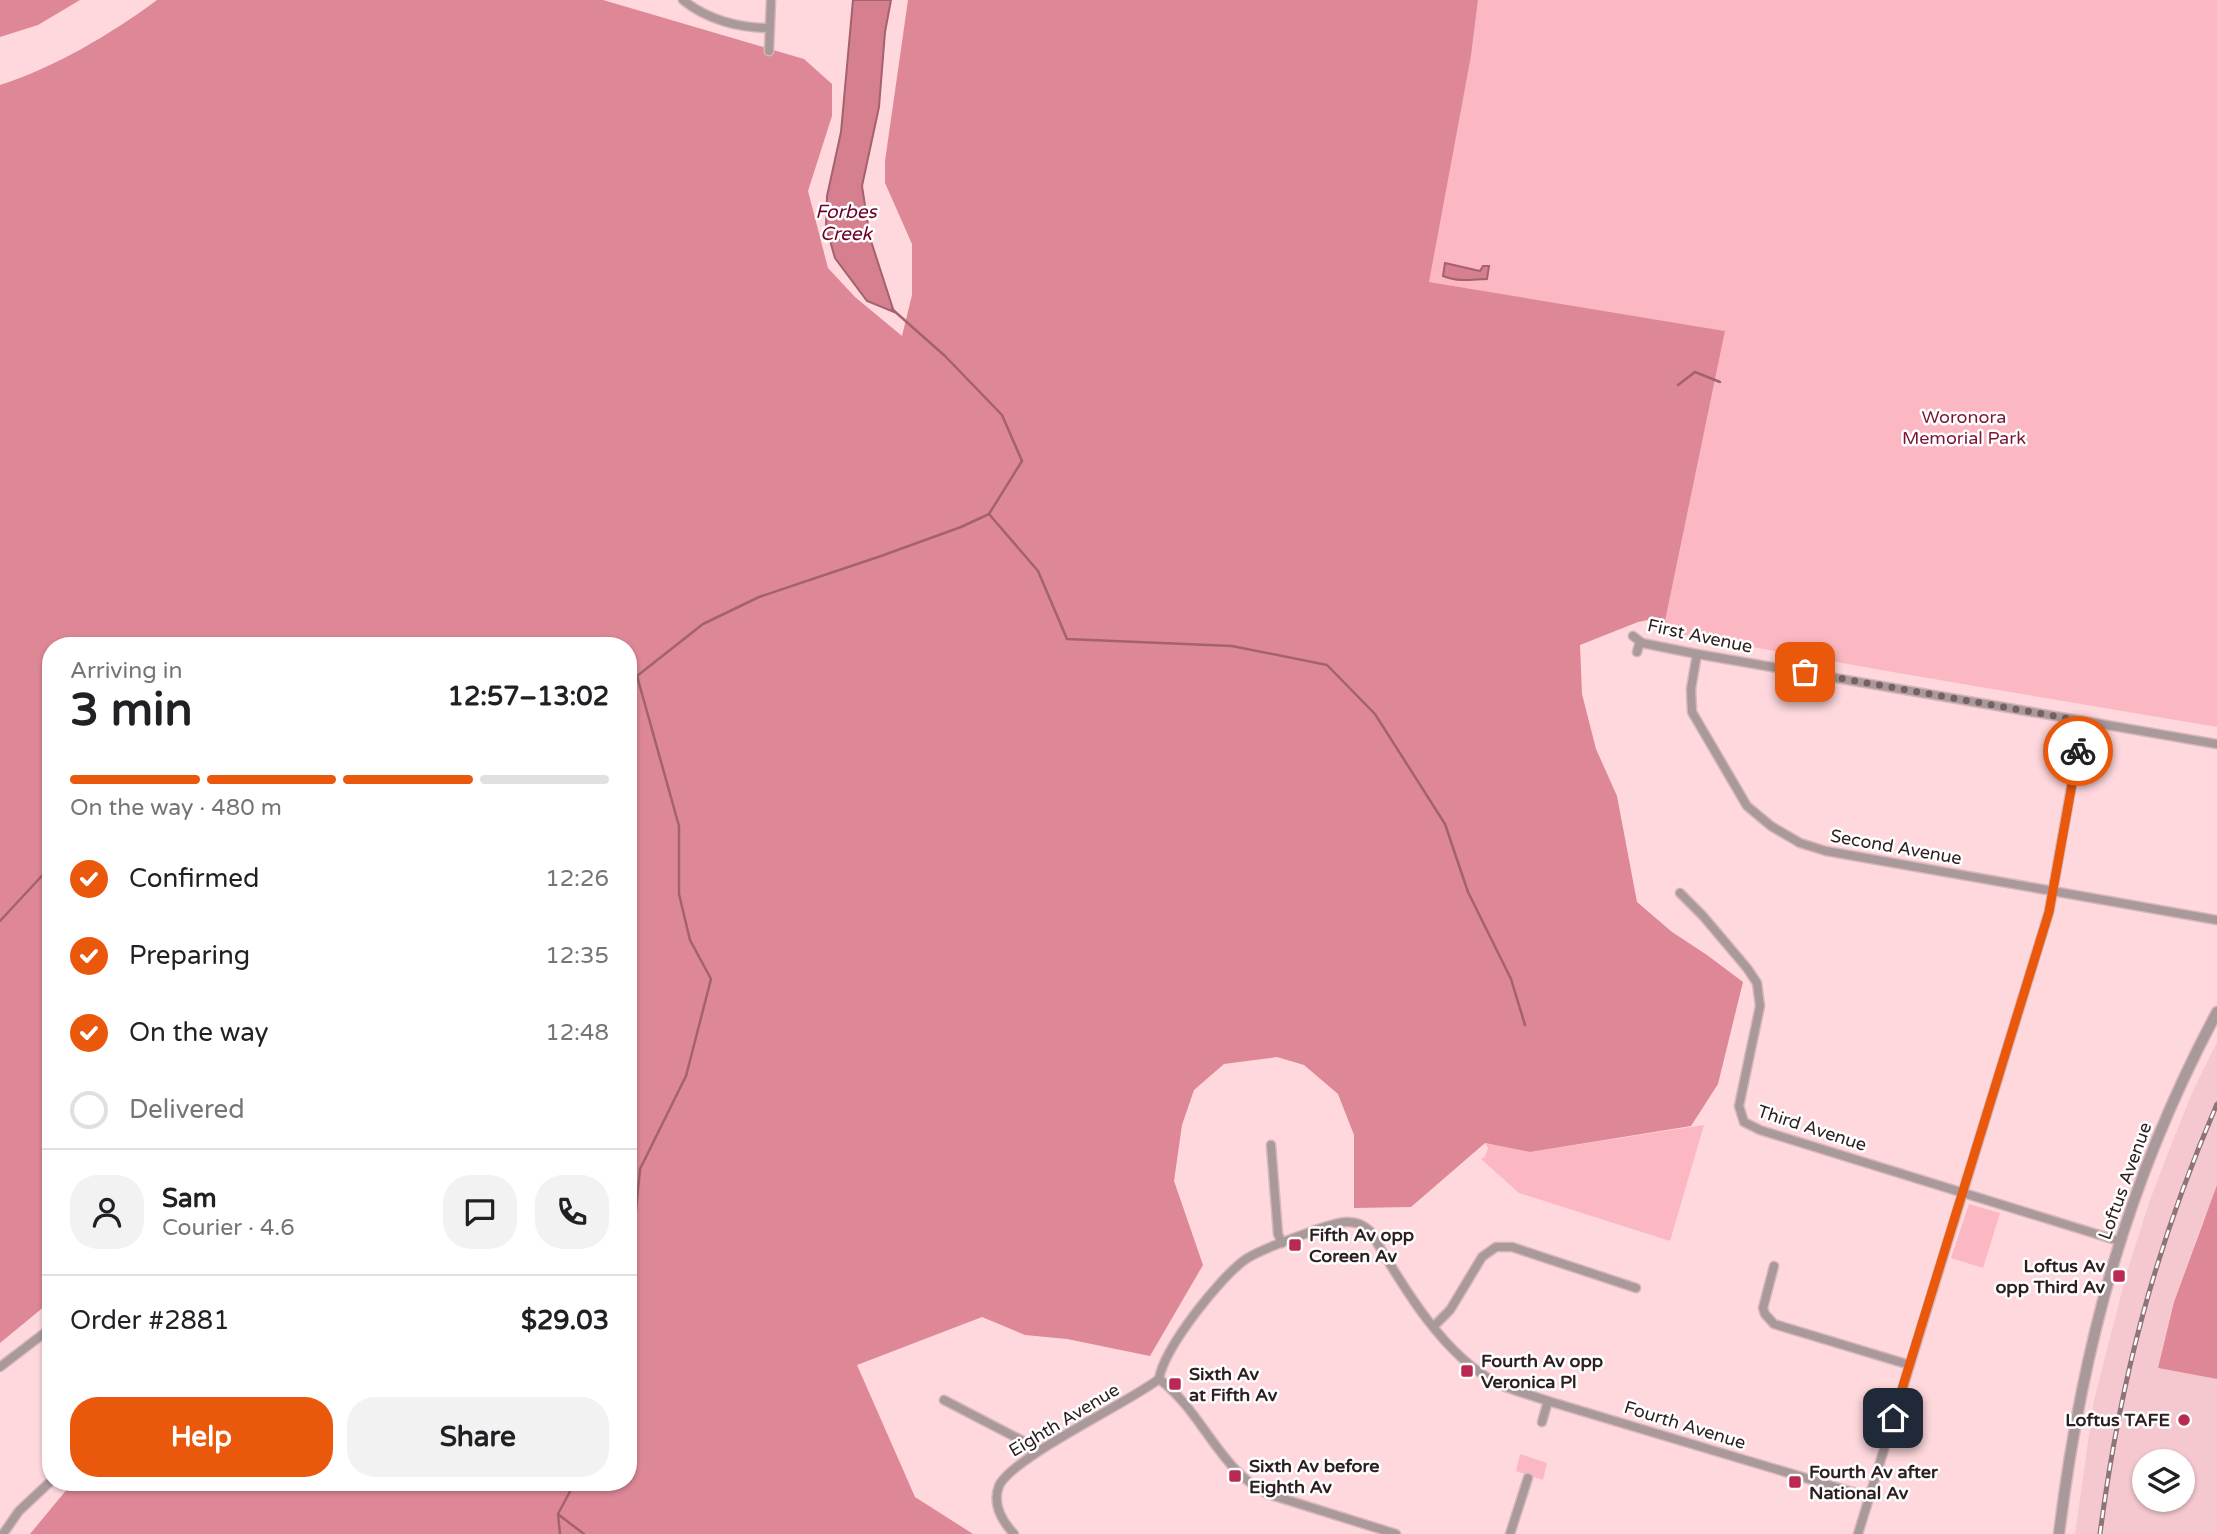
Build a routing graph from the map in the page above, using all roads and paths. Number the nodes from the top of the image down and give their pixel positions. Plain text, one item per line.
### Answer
1 (682, 0) edge
2 (771, 0) edge
3 (769, 28) junction
4 (769, 51) dead end
5 (1633, 636) dead end
6 (1642, 643) junction
7 (1637, 652) dead end
8 (1697, 653) junction
9 (2083, 721) junction
10 (2217, 744) edge
11 (2054, 890) junction
12 (1681, 893) dead end
13 (2217, 920) edge
14 (2217, 1012) edge
15 (1271, 1145) dead end
16 (1963, 1194) junction
17 (2119, 1241) junction
18 (1282, 1243) junction
19 (1774, 1266) dead end
20 (1636, 1288) dead end
21 (1434, 1326) junction
22 (42, 1335) edge
23 (1910, 1365) junction
24 (0, 1367) edge
25 (1159, 1379) junction
26 (944, 1400) dead end
27 (1548, 1401) junction
28 (1542, 1422) dead end
29 (1034, 1454) junction
30 (1528, 1478) dead end
31 (42, 1489) edge
32 (1869, 1497) junction
33 (4, 1534) edge
34 (1014, 1534) edge
35 (1396, 1534) edge
36 (1510, 1534) edge
37 (1858, 1534) edge
38 (2059, 1534) edge

1 - 3 street
2 - 3 street
3 - 4 street
5 - 6 street, First Avenue
6 - 7 street
6 - 8 street, First Avenue
8 - 9 street, First Avenue
8 - 11 street, Second Avenue
9 - 10 street, First Avenue
9 - 11 street
11 - 13 street, Second Avenue
11 - 16 street
12 - 16 street, Third Avenue
14 - 17 street, Loftus Avenue
15 - 18 street
16 - 17 street, Third Avenue
16 - 23 street
17 - 38 street, Loftus Avenue
18 - 21 street, Fourth Avenue
18 - 25 street
19 - 23 street
20 - 21 street
21 - 27 street, Fourth Avenue
22 - 24 street
23 - 32 street
25 - 29 street, Eighth Avenue
25 - 35 street
26 - 29 street
27 - 28 street
27 - 32 street, Fourth Avenue
29 - 34 street, Eighth Avenue
30 - 36 street
31 - 33 street
32 - 37 street

